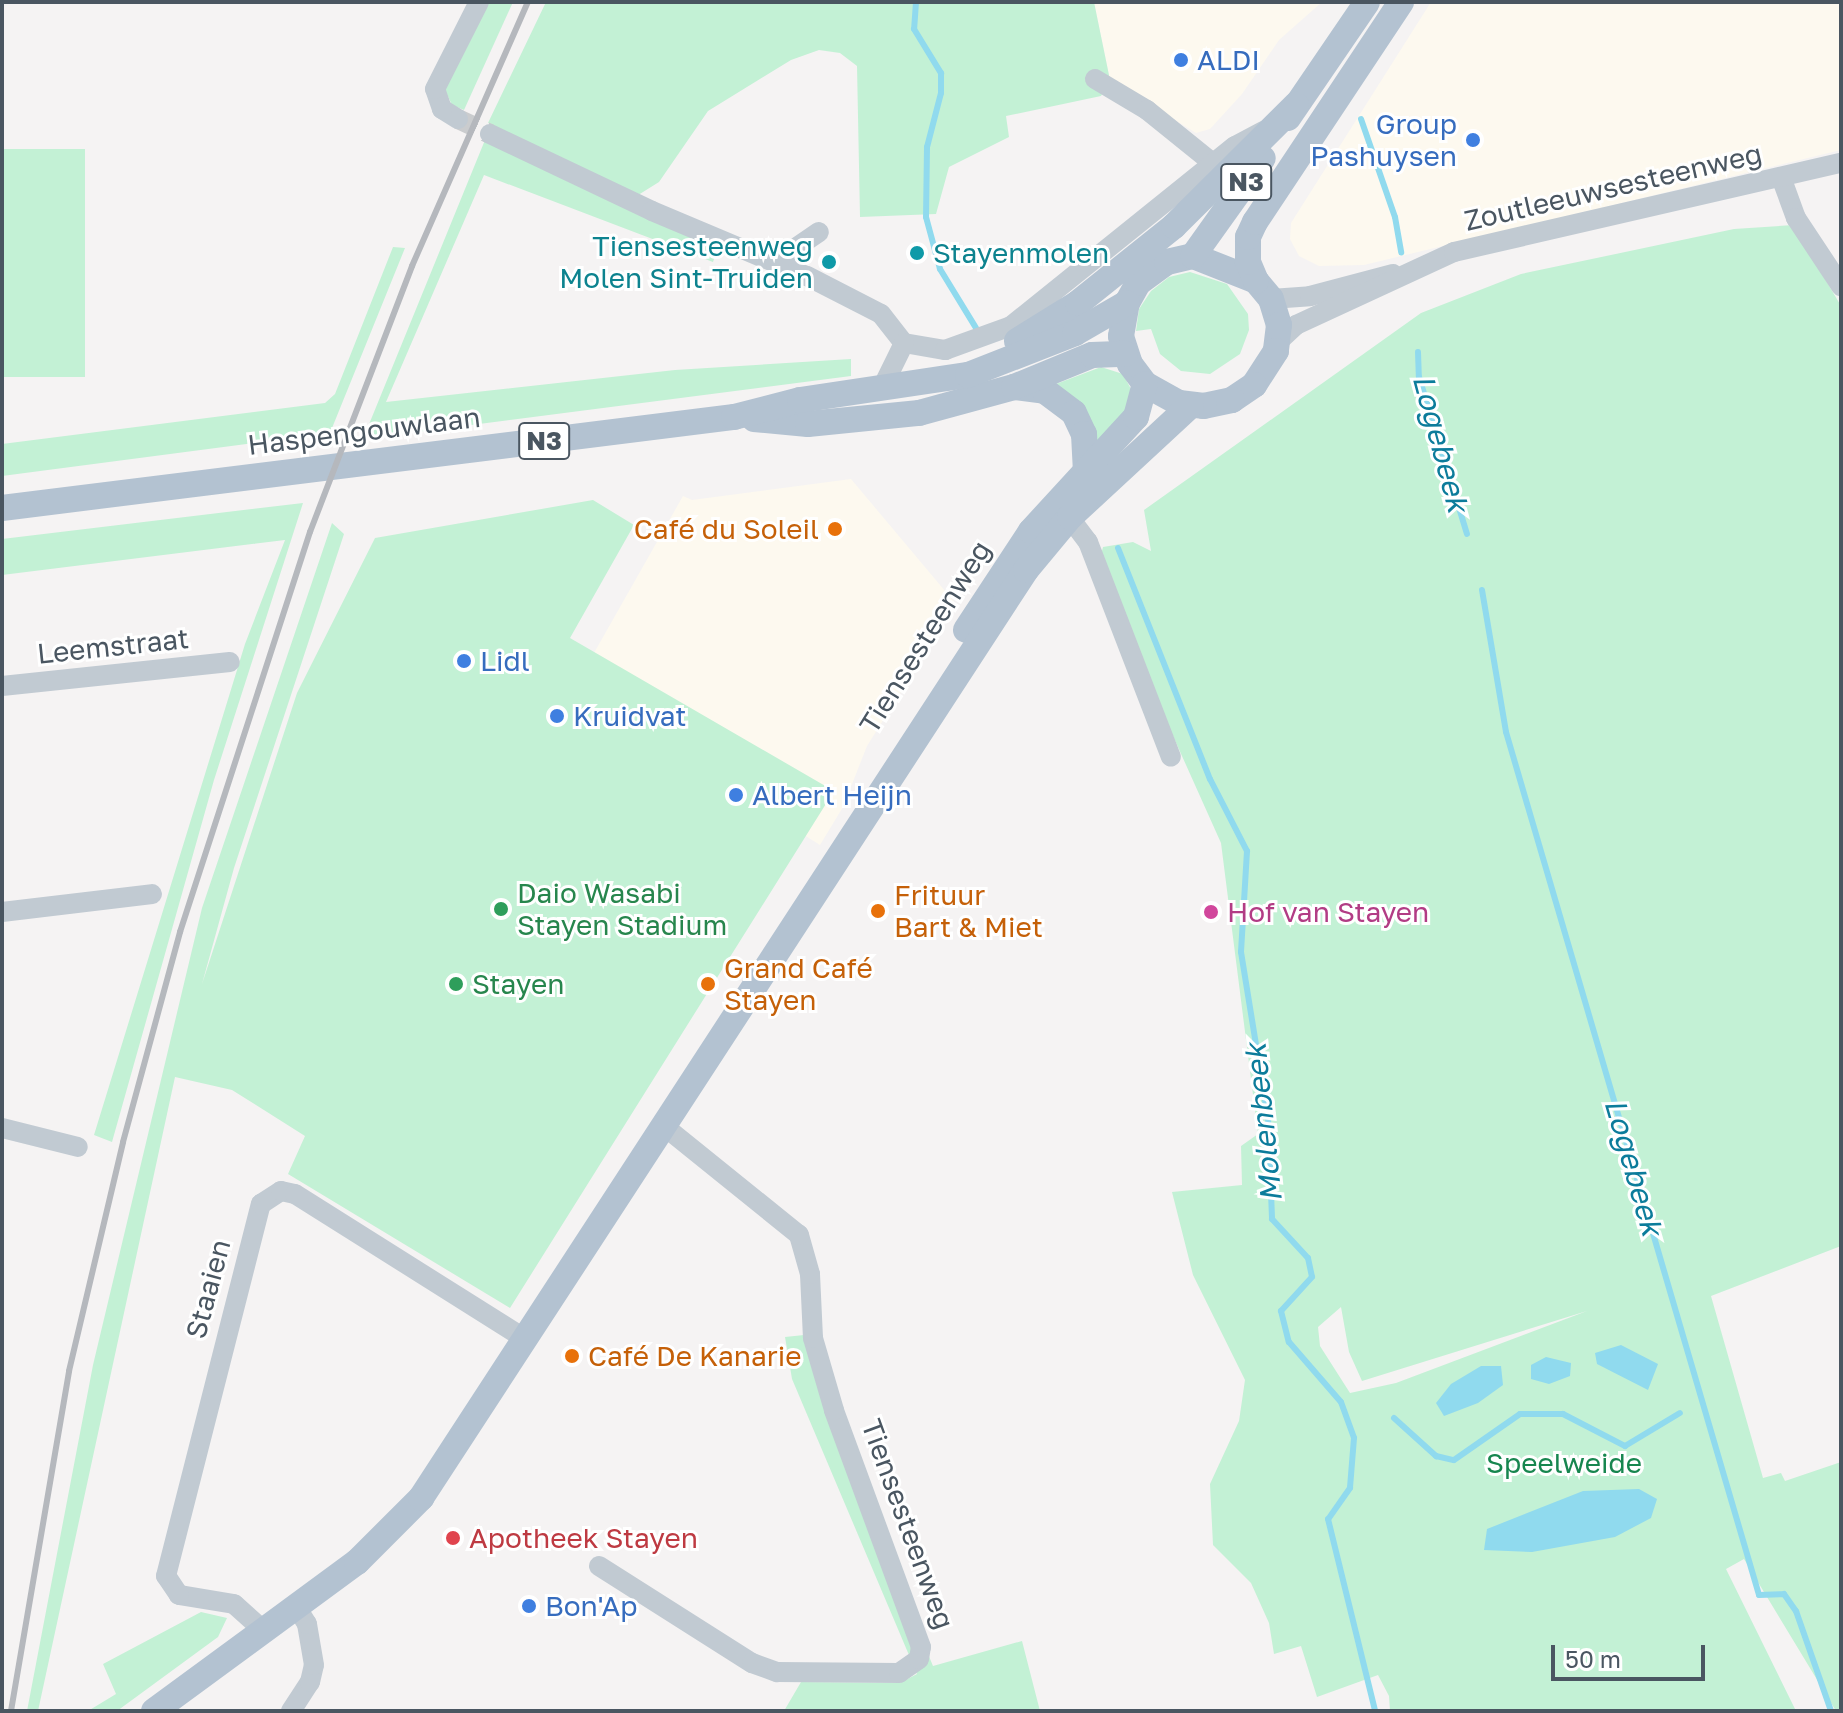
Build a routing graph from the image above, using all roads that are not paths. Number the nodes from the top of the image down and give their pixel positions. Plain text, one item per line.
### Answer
1 (479, 2) edge
2 (1367, 2) edge
3 (1401, 2) edge
4 (1095, 79) dead end
5 (1296, 105) junction
6 (450, 114) dead end
7 (1269, 130) junction
8 (490, 134) tunnel mouth
9 (1841, 163) edge
10 (1214, 164) junction
11 (1781, 177) junction
12 (819, 232) dead end
13 (1193, 256) junction
14 (775, 262) junction
15 (1401, 273) junction
16 (1841, 286) edge
17 (1264, 290) junction
18 (1127, 303) junction
19 (1280, 340) junction
20 (904, 343) junction
21 (1125, 354) junction
22 (925, 380) junction
23 (1145, 384) junction
24 (1014, 387) junction
25 (881, 390) junction
26 (1191, 405) junction
27 (734, 417) junction
28 (1086, 470) junction
29 (2, 508) edge
30 (1063, 509) junction
31 (230, 662) dead end
32 (2, 686) edge
33 (1171, 757) dead end
34 (152, 894) dead end
35 (2, 912) edge
36 (664, 1126) junction
37 (2, 1128) edge
38 (78, 1147) dead end
39 (527, 1340) junction
40 (599, 1566) dead end
41 (297, 1608) junction
42 (264, 1631) junction
43 (154, 1711) edge
44 (291, 1711) edge

1 - 6 street
2 - 5 main road, N3
3 - 17 main road, N3
4 - 10 street
5 - 7 main road
5 - 13 main road, N3
7 - 10 street
7 - 22 main road
8 - 14 street
9 - 11 street, Zoutleeuwsesteenweg
10 - 20 street
11 - 15 street, Zoutleeuwsesteenweg
11 - 16 street
12 - 14 street
13 - 17 main road
13 - 18 main road, N3
14 - 20 street
15 - 17 street, Zoutleeuwsesteenweg
15 - 19 street, Zoutleeuwsesteenweg
17 - 19 main road, N3
18 - 21 main road
18 - 22 main road, Haspengouwlaan / N3
19 - 26 main road
20 - 25 street
21 - 23 main road
21 - 24 main road, Haspengouwlaan / N3
22 - 25 main road, Haspengouwlaan / N3
23 - 26 main road
23 - 28 main road, Tiensesteenweg
24 - 27 main road, Haspengouwlaan / N3
24 - 28 main road
25 - 27 main road, Haspengouwlaan / N3
26 - 30 main road, Tiensesteenweg
27 - 29 main road, Haspengouwlaan / N3
28 - 30 main road, Tiensesteenweg
30 - 33 street
30 - 36 main road, Tiensesteenweg
31 - 32 street, Leemstraat
34 - 35 street
36 - 39 main road, Tiensesteenweg
36 - 40 street, Tiensesteenweg
37 - 38 street
39 - 41 main road, Tiensesteenweg
39 - 42 street, Staaien
41 - 42 main road, Tiensesteenweg
41 - 44 street
42 - 43 main road, Tiensesteenweg

